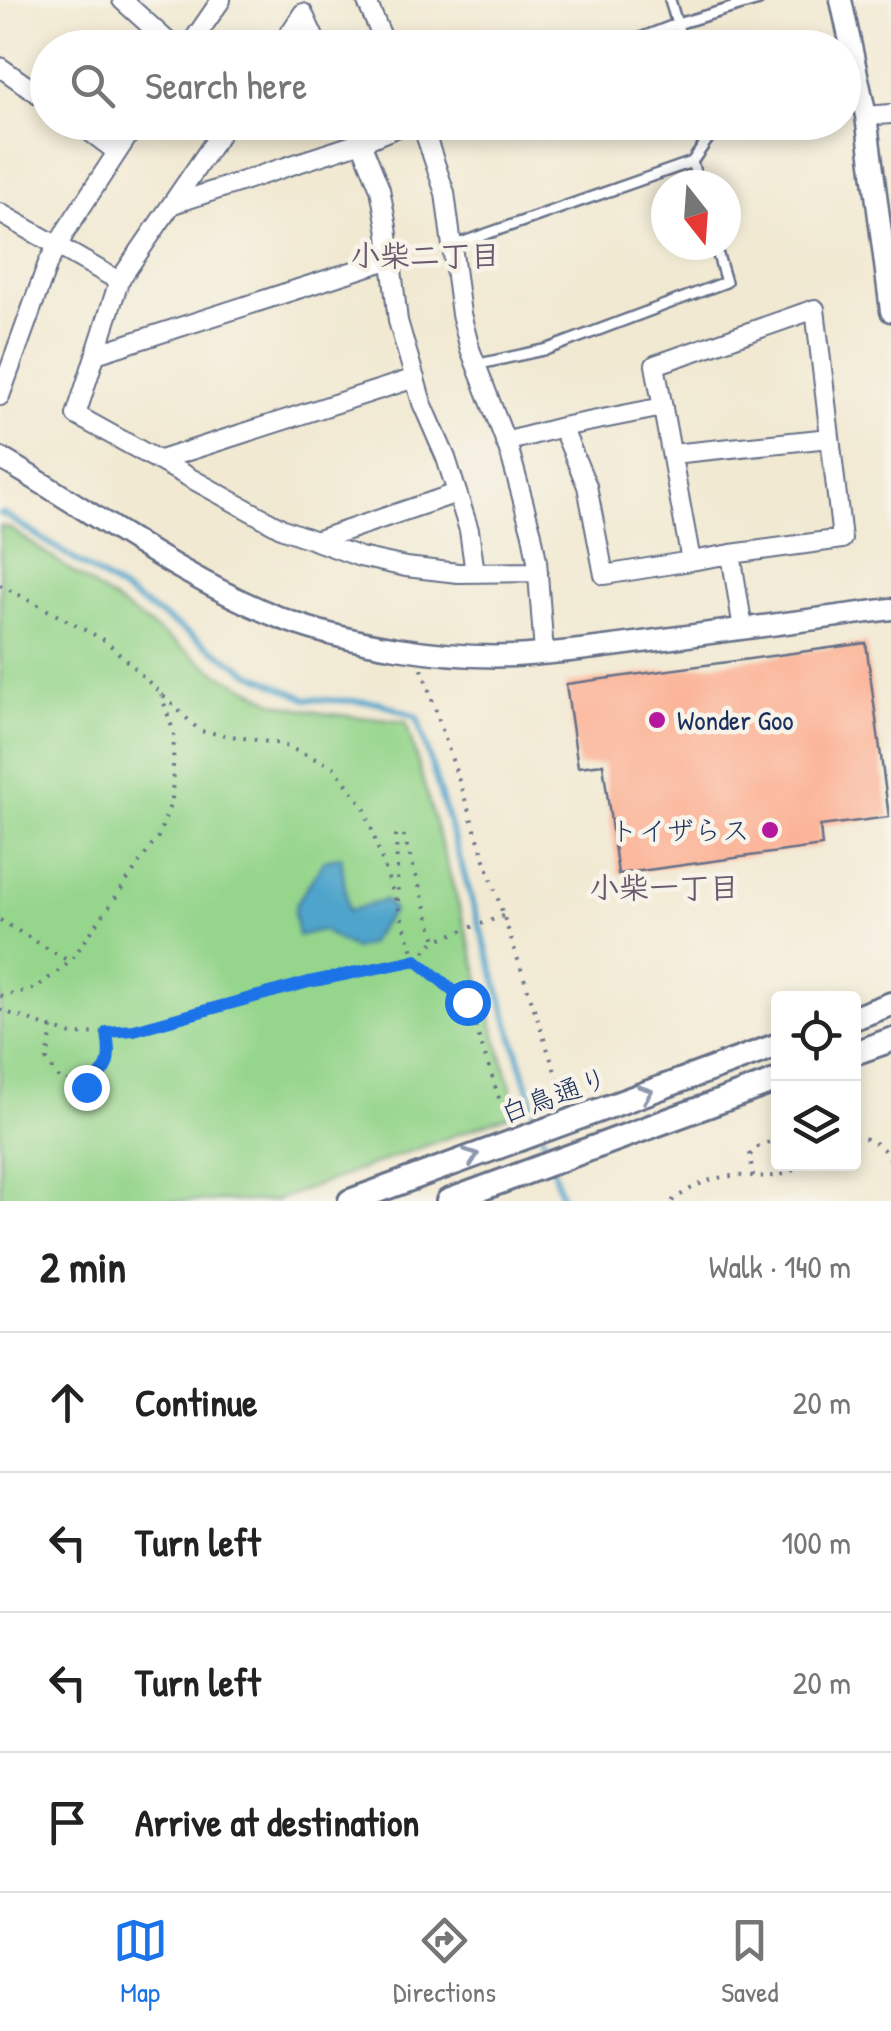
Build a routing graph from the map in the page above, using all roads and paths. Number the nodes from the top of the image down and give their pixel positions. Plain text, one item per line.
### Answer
1 (122, 0) edge
2 (220, 0) edge
3 (670, 0) edge
4 (758, 0) edge
5 (842, 0) edge
6 (369, 1) edge
7 (677, 24) junction
8 (155, 30) edge
9 (200, 30) edge
10 (292, 30) edge
11 (311, 30) edge
12 (381, 30) edge
13 (661, 30) edge
14 (679, 30) edge
15 (848, 30) edge
16 (0, 67) edge
17 (30, 88) edge
18 (861, 92) edge
19 (891, 114) edge
20 (866, 116) junction
21 (101, 140) edge
22 (125, 140) edge
23 (216, 140) edge
24 (367, 140) edge
25 (427, 140) edge
26 (707, 140) edge
27 (362, 142) junction
28 (117, 152) junction
29 (692, 162) junction
30 (694, 170) edge
31 (172, 204) junction
32 (0, 213) edge
33 (58, 246) junction
34 (452, 246) junction
35 (391, 260) junction
36 (720, 260) edge
37 (120, 282) junction
38 (891, 311) edge
39 (8, 349) edge
40 (96, 354) junction
41 (476, 365) junction
42 (415, 378) junction
43 (0, 396) edge
44 (663, 407) junction
45 (562, 427) junction
46 (830, 438) junction
47 (505, 442) junction
48 (672, 454) junction
49 (0, 458) edge
50 (160, 460) junction
51 (457, 493) junction
52 (315, 541) junction
53 (730, 554) junction
54 (692, 561) junction
55 (538, 572) junction
56 (474, 573) junction
57 (0, 585) edge
58 (891, 609) edge
59 (743, 629) junction
60 (415, 649) junction
61 (544, 654) junction
62 (161, 694) junction
63 (398, 906) junction
64 (504, 916) junction
65 (0, 920) edge
66 (436, 940) junction
67 (416, 960) junction
68 (70, 962) junction
69 (0, 996) edge
70 (891, 1004) edge
71 (0, 1010) edge
72 (861, 1015) edge
73 (52, 1028) junction
74 (107, 1032) junction
75 (891, 1040) edge
76 (771, 1047) edge
77 (861, 1051) edge
78 (775, 1081) edge
79 (502, 1106) dead end
80 (563, 1123) junction
81 (861, 1139) edge
82 (771, 1142) edge
83 (891, 1160) edge
84 (788, 1171) edge
85 (753, 1176) junction
86 (350, 1201) edge
87 (448, 1201) edge
88 (672, 1201) edge

1 - 8 street
2 - 9 street
3 - 7 lane
4 - 7 lane
5 - 15 street
6 - 12 street
7 - 13 lane
7 - 14 lane
10 - 11 street
16 - 17 street
18 - 20 street
19 - 20 street
20 - 38 street
21 - 28 street
22 - 28 street
23 - 31 street
24 - 27 street
25 - 34 street
26 - 29 lane
27 - 31 street
27 - 35 street
28 - 33 street
29 - 30 lane
29 - 34 lane
31 - 37 street
32 - 33 street
33 - 37 street
33 - 39 street
34 - 41 street
35 - 40 street
35 - 42 street
36 - 41 lane
37 - 40 street
39 - 43 street
40 - 50 street
41 - 47 street
42 - 50 street
42 - 51 street
44 - 45 street
44 - 46 street
44 - 48 street
45 - 47 street
45 - 54 street
46 - 48 street
46 - 53 street
47 - 55 street
48 - 54 street
49 - 60 street
50 - 52 street
51 - 52 street
51 - 56 street
52 - 56 street
53 - 54 street
53 - 59 street
55 - 56 street
55 - 61 street
57 - 62 path
58 - 59 street
59 - 61 street
60 - 61 street
60 - 64 path
62 - 63 path
62 - 68 path
63 - 66 path
63 - 67 path
64 - 66 path
64 - 80 path
65 - 68 path
66 - 67 path
67 - 74 path
67 - 79 path
68 - 69 path
70 - 72 main road
71 - 73 path
73 - 74 path
73 - 74 path
75 - 77 main road
80 -> 76 main road, 白鳥通り
78 - 87 main road
86 -> 80 main road, 白鳥通り
81 - 83 path
82 - 85 path
84 - 85 path
85 - 88 path

